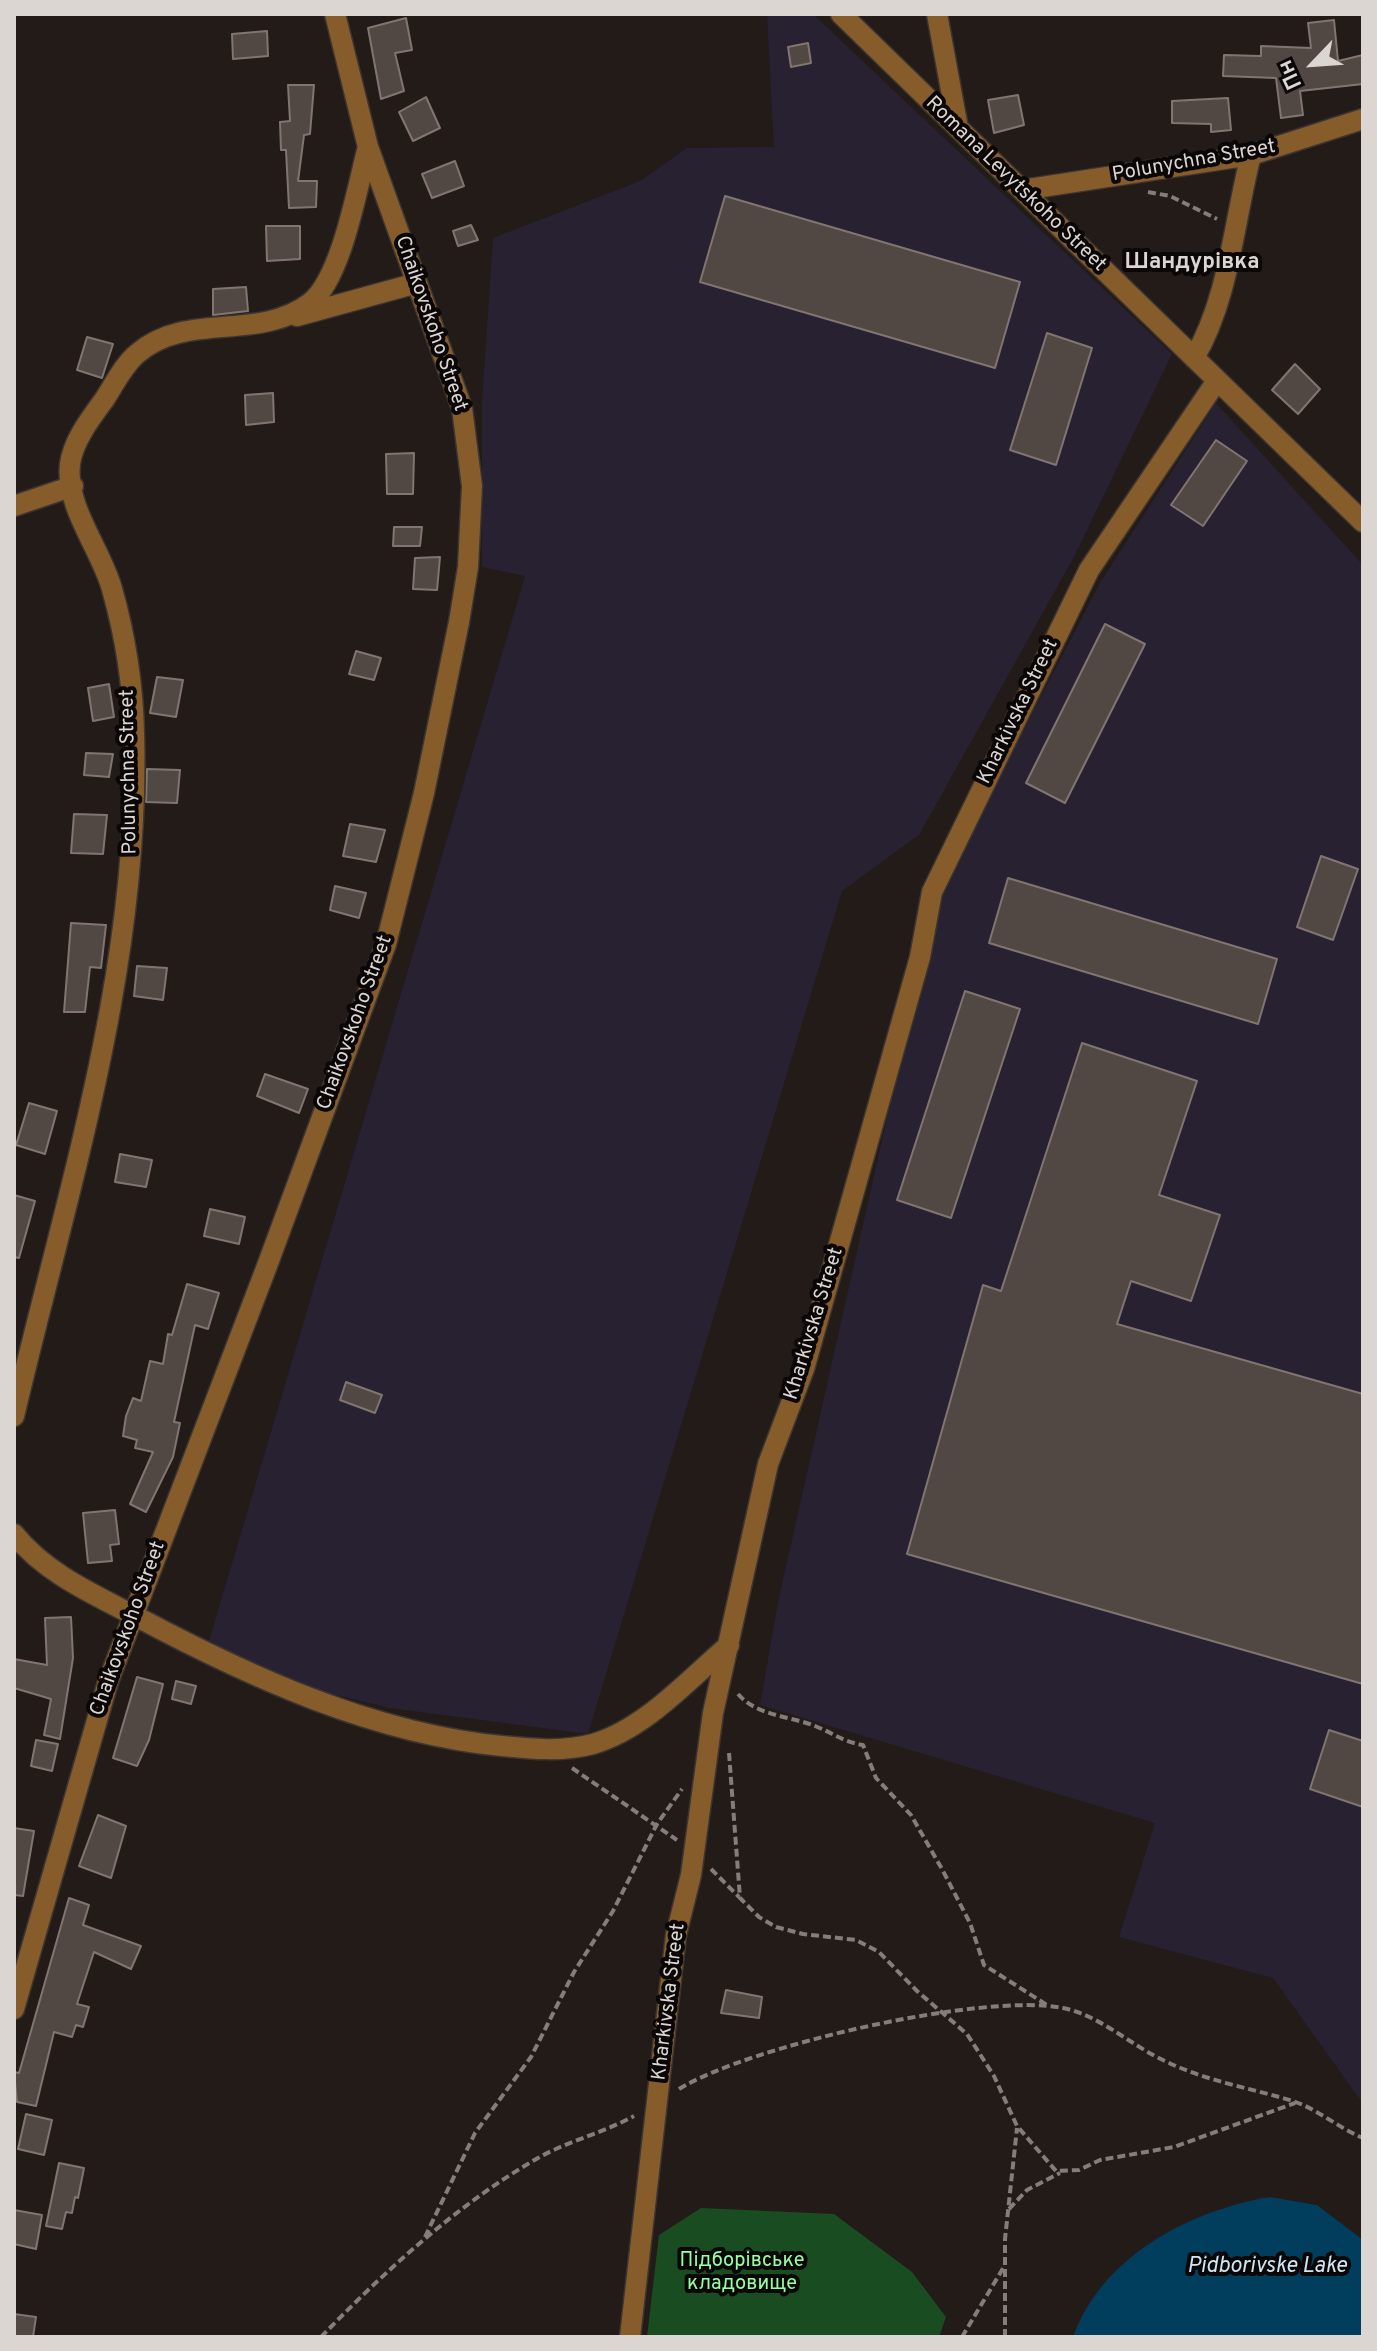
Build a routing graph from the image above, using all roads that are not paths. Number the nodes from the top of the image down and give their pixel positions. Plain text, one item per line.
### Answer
1 (335, 14) edge
2 (841, 14) edge
3 (937, 14) edge
4 (1363, 119) edge
5 (958, 128) junction
6 (368, 147) junction
7 (1251, 155) junction
8 (1022, 190) junction
9 (417, 283) junction
10 (276, 322) junction
11 (1194, 358) junction
12 (1216, 382) junction
13 (73, 486) junction
14 (14, 506) edge
15 (1363, 522) edge
16 (14, 1416) edge
17 (14, 1534) edge
18 (132, 1614) junction
19 (729, 1645) junction
20 (14, 2009) edge
21 (630, 2337) edge

1 - 6 street, Chaikovskoho Street
2 - 5 street, Romana Levytskoho Street
3 - 5 street
4 - 7 street, Polunychna Street
5 - 8 street, Romana Levytskoho Street
6 - 9 street, Chaikovskoho Street
6 - 10 street, Polunychna Street
7 - 8 street, Polunychna Street
7 - 11 street
8 - 11 street, Romana Levytskoho Street
9 - 10 street
9 - 18 street, Chaikovskoho Street
10 - 13 street, Polunychna Street
11 - 12 street, Romana Levytskoho Street
12 - 15 street, Romana Levytskoho Street
12 - 19 street, Kharkivska Street
13 - 14 street
13 - 16 street, Polunychna Street
17 - 18 street
18 - 19 street
18 - 20 street, Chaikovskoho Street
19 - 21 street, Kharkivska Street

